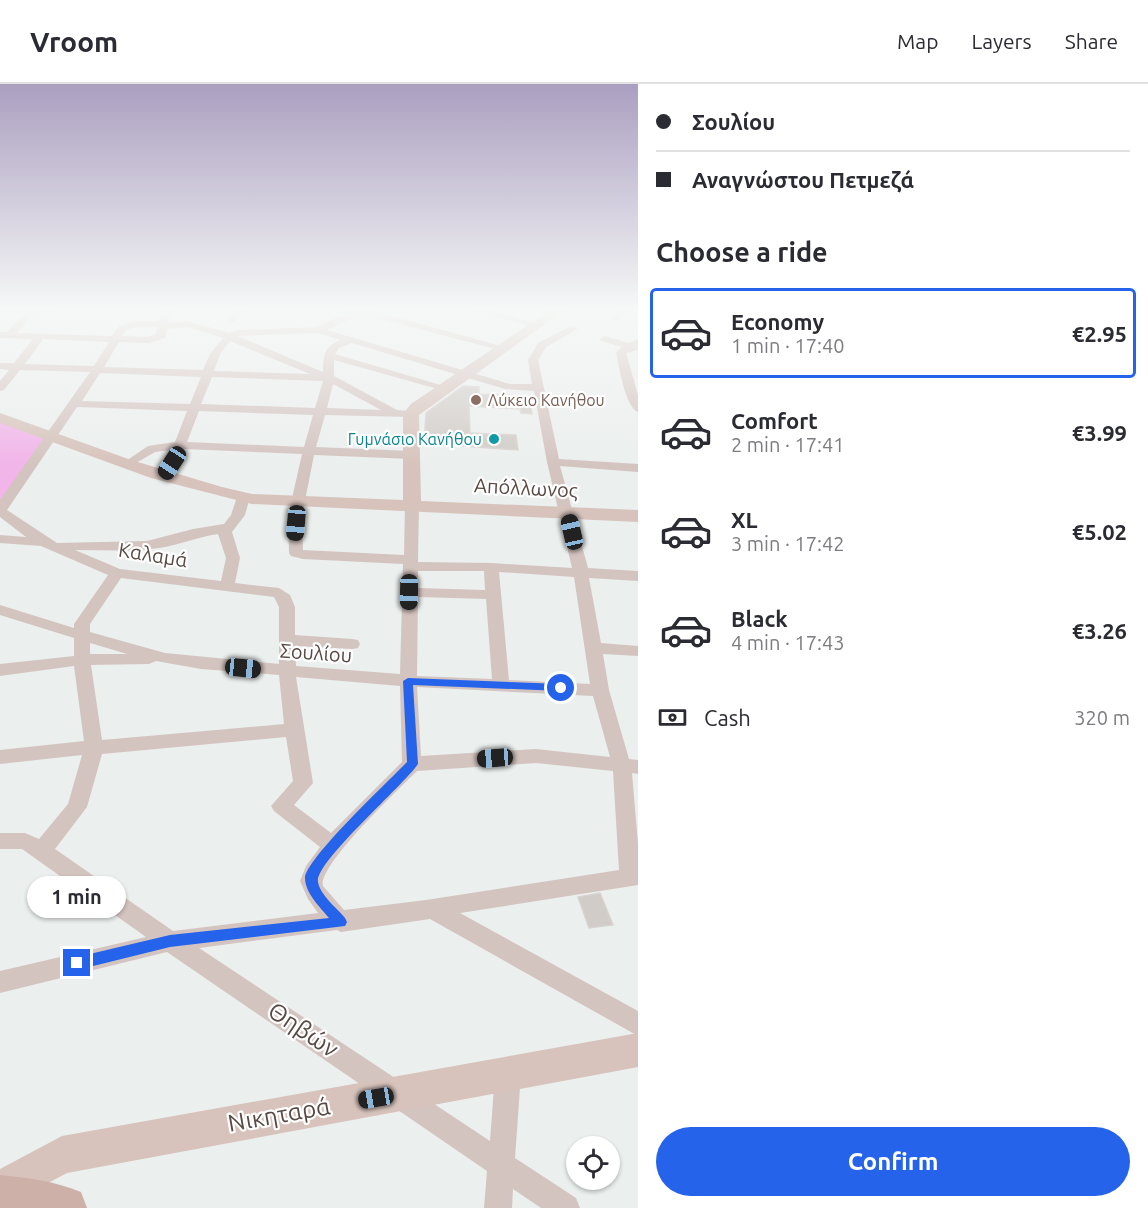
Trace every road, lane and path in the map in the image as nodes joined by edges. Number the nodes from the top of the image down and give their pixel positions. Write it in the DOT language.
graph roads {
  1 [pos="22,360"];
  2 [pos="102,360"];
  3 [pos="212,360"];
  4 [pos="287,360"];
  5 [pos="330,360"];
  6 [pos="346,360"];
  7 [pos="420,360"];
  8 [pos="485,360"];
  9 [pos="533,360"];
  10 [pos="623,360"];
  11 [pos="0,366"];
  12 [pos="17,367"];
  13 [pos="97,369"];
  14 [pos="207,374"];
  15 [pos="465,374"];
  16 [pos="329,378"];
  17 [pos="0,388"];
  18 [pos="445,388"];
  19 [pos="540,388"];
  20 [pos="75,404"];
  21 [pos="194,408"];
  22 [pos="638,409"];
  23 [pos="321,411"];
  24 [pos="404,414"];
  25 [pos="0,418"];
  26 [pos="50,436"];
  27 [pos="180,445"];
  28 [pos="310,452"];
  29 [pos="412,455"];
  30 [pos="553,462"];
  31 [pos="129,463"];
  32 [pos="638,468"];
  33 [pos="165,475"];
  34 [pos="243,497"];
  35 [pos="298,501"];
  36 [pos="412,504"];
  37 [pos="0,510"];
  38 [pos="567,513"];
  39 [pos="638,516"];
  40 [pos="224,529"];
  41 [pos="0,539"];
  42 [pos="48,544"];
  43 [pos="411,563"];
  44 [pos="491,567"];
  45 [pos="581,572"];
  46 [pos="117,573"];
  47 [pos="638,576"];
  48 [pos="226,587"];
  49 [pos="409,592"];
  50 [pos="492,595"];
  51 [pos="0,610"];
  52 [pos="82,635"];
  53 [pos="285,640"];
  54 [pos="352,644"];
  55 [pos="593,648"];
  56 [pos="638,651"];
  57 [pos="165,658"];
  58 [pos="82,660"];
  59 [pos="0,670"];
  60 [pos="286,672"];
  61 [pos="408,681"];
  62 [pos="501,684"];
  63 [pos="600,690"];
  64 [pos="292,730"];
  65 [pos="94,747"];
  66 [pos="0,757"];
  67 [pos="412,764"];
  68 [pos="630,766"];
  69 [pos="0,841"];
  70 [pos="333,846"];
  71 [pos="41,851"];
  72 [pos="634,876"];
  73 [pos="430,909"];
  74 [pos="341,922"];
  75 [pos="170,941"];
  76 [pos="0,982"];
  77 [pos="638,1024"];
  78 [pos="638,1050"];
  79 [pos="508,1074"];
  80 [pos="398,1094"];
  81 [pos="500,1163"];
  82 [pos="0,1193"];
  83 [pos="0,1197"];
  84 [pos="65,1208"];
  85 [pos="498,1208"];
  86 [pos="566,1208"];
  1 -- 12 [label="street"];
  2 -- 13 [label="street"];
  3 -- 14 [label="street"];
  4 -- 16 [label="street"];
  5 -- 16 [label="street"];
  6 -- 18 [label="street"];
  7 -- 15 [label="street"];
  8 -- 15 [label="street"];
  9 -- 19 [label="street"];
  10 -- 22 [label="street"];
  11 -- 12 [label="street"];
  12 -- 13 [label="street"];
  12 -- 17 [label="street"];
  13 -- 14 [label="street"];
  13 -- 20 [label="street"];
  14 -- 16 [label="street"];
  14 -- 21 [label="street"];
  15 -- 18 [label="street"];
  15 -- 19 [label="street"];
  16 -- 23 [label="street"];
  16 -- 24 [label="street"];
  18 -- 24 [label="street"];
  19 -- 30 [label="street"];
  20 -- 21 [label="street"];
  20 -- 26 [label="street"];
  21 -- 23 [label="street"];
  21 -- 27 [label="street"];
  23 -- 24 [label="street"];
  23 -- 28 [label="street"];
  24 -- 29 [label="street"];
  25 -- 26 [label="street, Απόλλωνος"];
  26 -- 31 [label="street, Απόλλωνος"];
  26 -- 37 [label="street"];
  27 -- 28 [label="street"];
  27 -- 31 [label="street"];
  27 -- 33 [label="street"];
  28 -- 29 [label="street"];
  28 -- 35 [label="street"];
  29 -- 36 [label="street"];
  30 -- 32 [label="street"];
  30 -- 38 [label="street"];
  31 -- 33 [label="street, Απόλλωνος"];
  33 -- 34 [label="street, Απόλλωνος"];
  34 -- 35 [label="street, Απόλλωνος"];
  34 -- 40 [label="street"];
  35 -- 36 [label="street, Απόλλωνος"];
  35 -- 43 [label="street"];
  36 -- 38 [label="street, Απόλλωνος"];
  36 -- 43 [label="street"];
  37 -- 42 [label="street, Καλαμά"];
  38 -- 39 [label="street, Απόλλωνος"];
  38 -- 45 [label="street"];
  40 -- 42 [label="street"];
  40 -- 48 [label="street"];
  41 -- 42 [label="street"];
  42 -- 46 [label="street, Καλαμά"];
  43 -- 44 [label="street"];
  43 -- 49 [label="street"];
  44 -- 45 [label="street"];
  44 -- 50 [label="street"];
  45 -- 47 [label="street"];
  45 -- 55 [label="street"];
  46 -- 48 [label="street, Καλαμά"];
  46 -- 52 [label="street"];
  48 -- 53 [label="street, Καλαμά"];
  49 -- 50 [label="street"];
  49 -- 61 [label="street"];
  50 -- 62 [label="street"];
  51 -- 52 [label="street, Σουλίου"];
  52 -- 57 [label="street, Σουλίου"];
  52 -- 58 [label="street"];
  53 -- 54 [label="street"];
  53 -- 60 [label="street"];
  55 -- 56 [label="street"];
  55 -- 63 [label="street"];
  57 -- 58 [label="street"];
  57 -- 60 [label="street, Σουλίου"];
  58 -- 59 [label="street"];
  58 -- 65 [label="street"];
  60 -- 61 [label="street, Σουλίου"];
  60 -- 64 [label="street"];
  61 -- 62 [label="street, Σουλίου"];
  61 -- 67 [label="street"];
  62 -- 63 [label="street, Σουλίου"];
  63 -- 68 [label="street"];
  64 -- 65 [label="street"];
  64 -- 70 [label="street"];
  65 -- 66 [label="street"];
  65 -- 71 [label="street"];
  67 -- 68 [label="street"];
  67 -- 70 [label="street"];
  68 -- 72 [label="street"];
  69 -- 71 [label="street, Θηβών"];
  70 -- 74 [label="street"];
  71 -- 75 [label="street, Θηβών"];
  72 -- 73 [label="street"];
  73 -- 74 [label="street"];
  73 -- 77 [label="street"];
  74 -- 75 [label="street"];
  75 -- 76 [label="street"];
  75 -- 80 [label="street, Θηβών"];
  78 -- 79 [label="street, Νικηταρά"];
  79 -- 80 [label="street, Νικηταρά"];
  79 -- 81 [label="street"];
  80 -- 81 [label="street, Θηβών"];
  80 -- 82 [label="street, Νικηταρά"];
  81 -- 85 [label="street"];
  81 -- 86 [label="street, Θηβών"];
  83 -- 84 [label="main road"];
}
